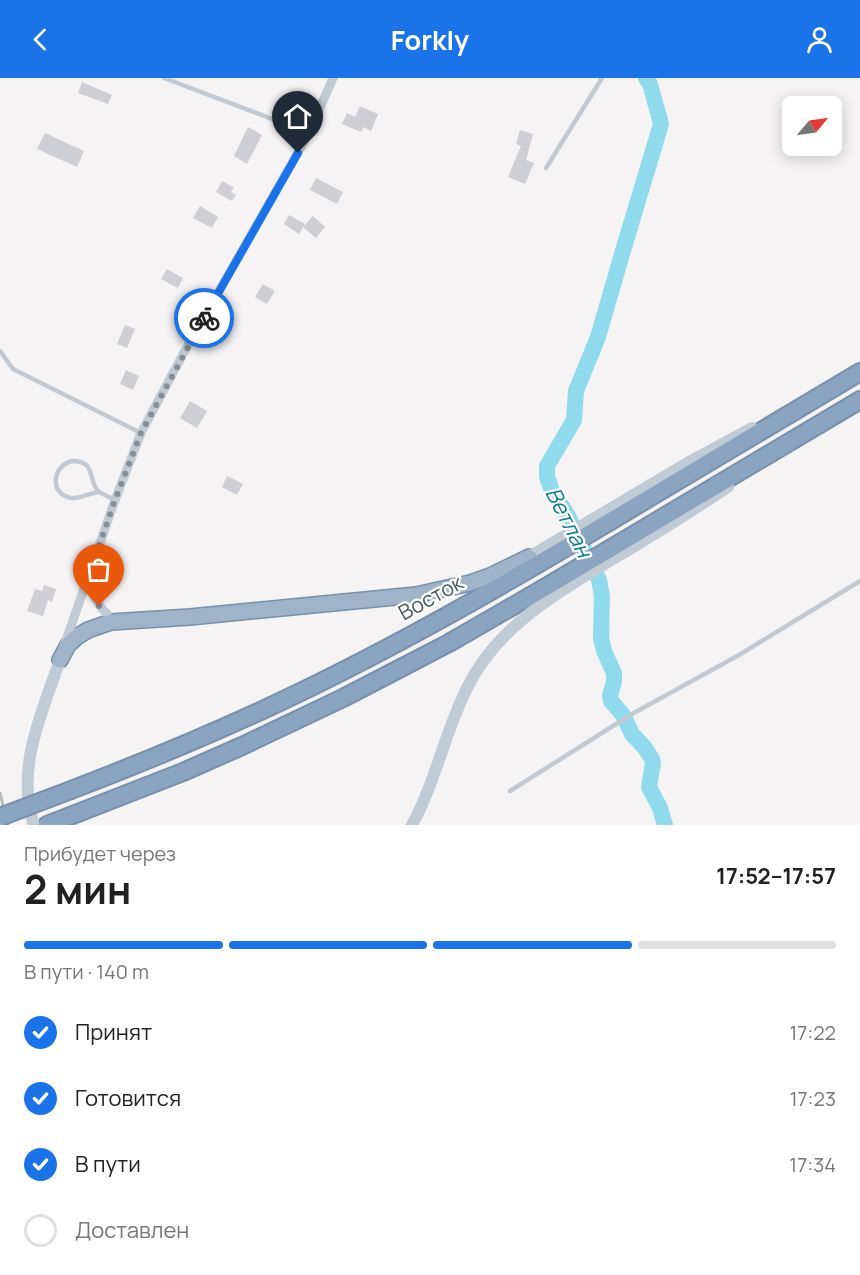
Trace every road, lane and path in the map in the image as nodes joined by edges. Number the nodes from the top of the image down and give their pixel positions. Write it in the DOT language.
graph roads {
  1 [pos="164,78"];
  2 [pos="333,78"];
  3 [pos="602,78"];
  4 [pos="309,133"];
  5 [pos="546,168"];
  6 [pos="0,351"];
  7 [pos="860,372"];
  8 [pos="856,402"];
  9 [pos="141,433"];
  10 [pos="99,492"];
  11 [pos="115,500"];
  12 [pos="531,562"];
  13 [pos="89,575"];
  14 [pos="860,581"];
  15 [pos="549,592"];
  16 [pos="107,614"];
  17 [pos="60,660"];
  18 [pos="510,791"];
  19 [pos="0,817"];
  20 [pos="34,825"];
  21 [pos="47,825"];
  22 [pos="412,825"];
  1 -- 4 [label="lane"];
  2 -- 4 [label="street"];
  3 -- 5 [label="lane"];
  4 -- 9 [label="street"];
  6 -- 9 [label="lane"];
  7 -- 12 [label="highway, Восток"];
  8 -- 15 [label="highway"];
  9 -- 11 [label="street"];
  10 -- 10 [label="lane"];
  10 -- 11 [label="lane"];
  11 -- 13 [label="street"];
  12 -- 17 [label="highway"];
  12 -- 19 [label="highway, Восток, bridge"];
  13 -- 16 [label="street"];
  13 -- 17 [label="street"];
  14 -- 18 [label="lane"];
  15 -- 21 [label="highway"];
  15 -- 22 [label="main road"];
  17 -- 20 [label="main road"];
}
